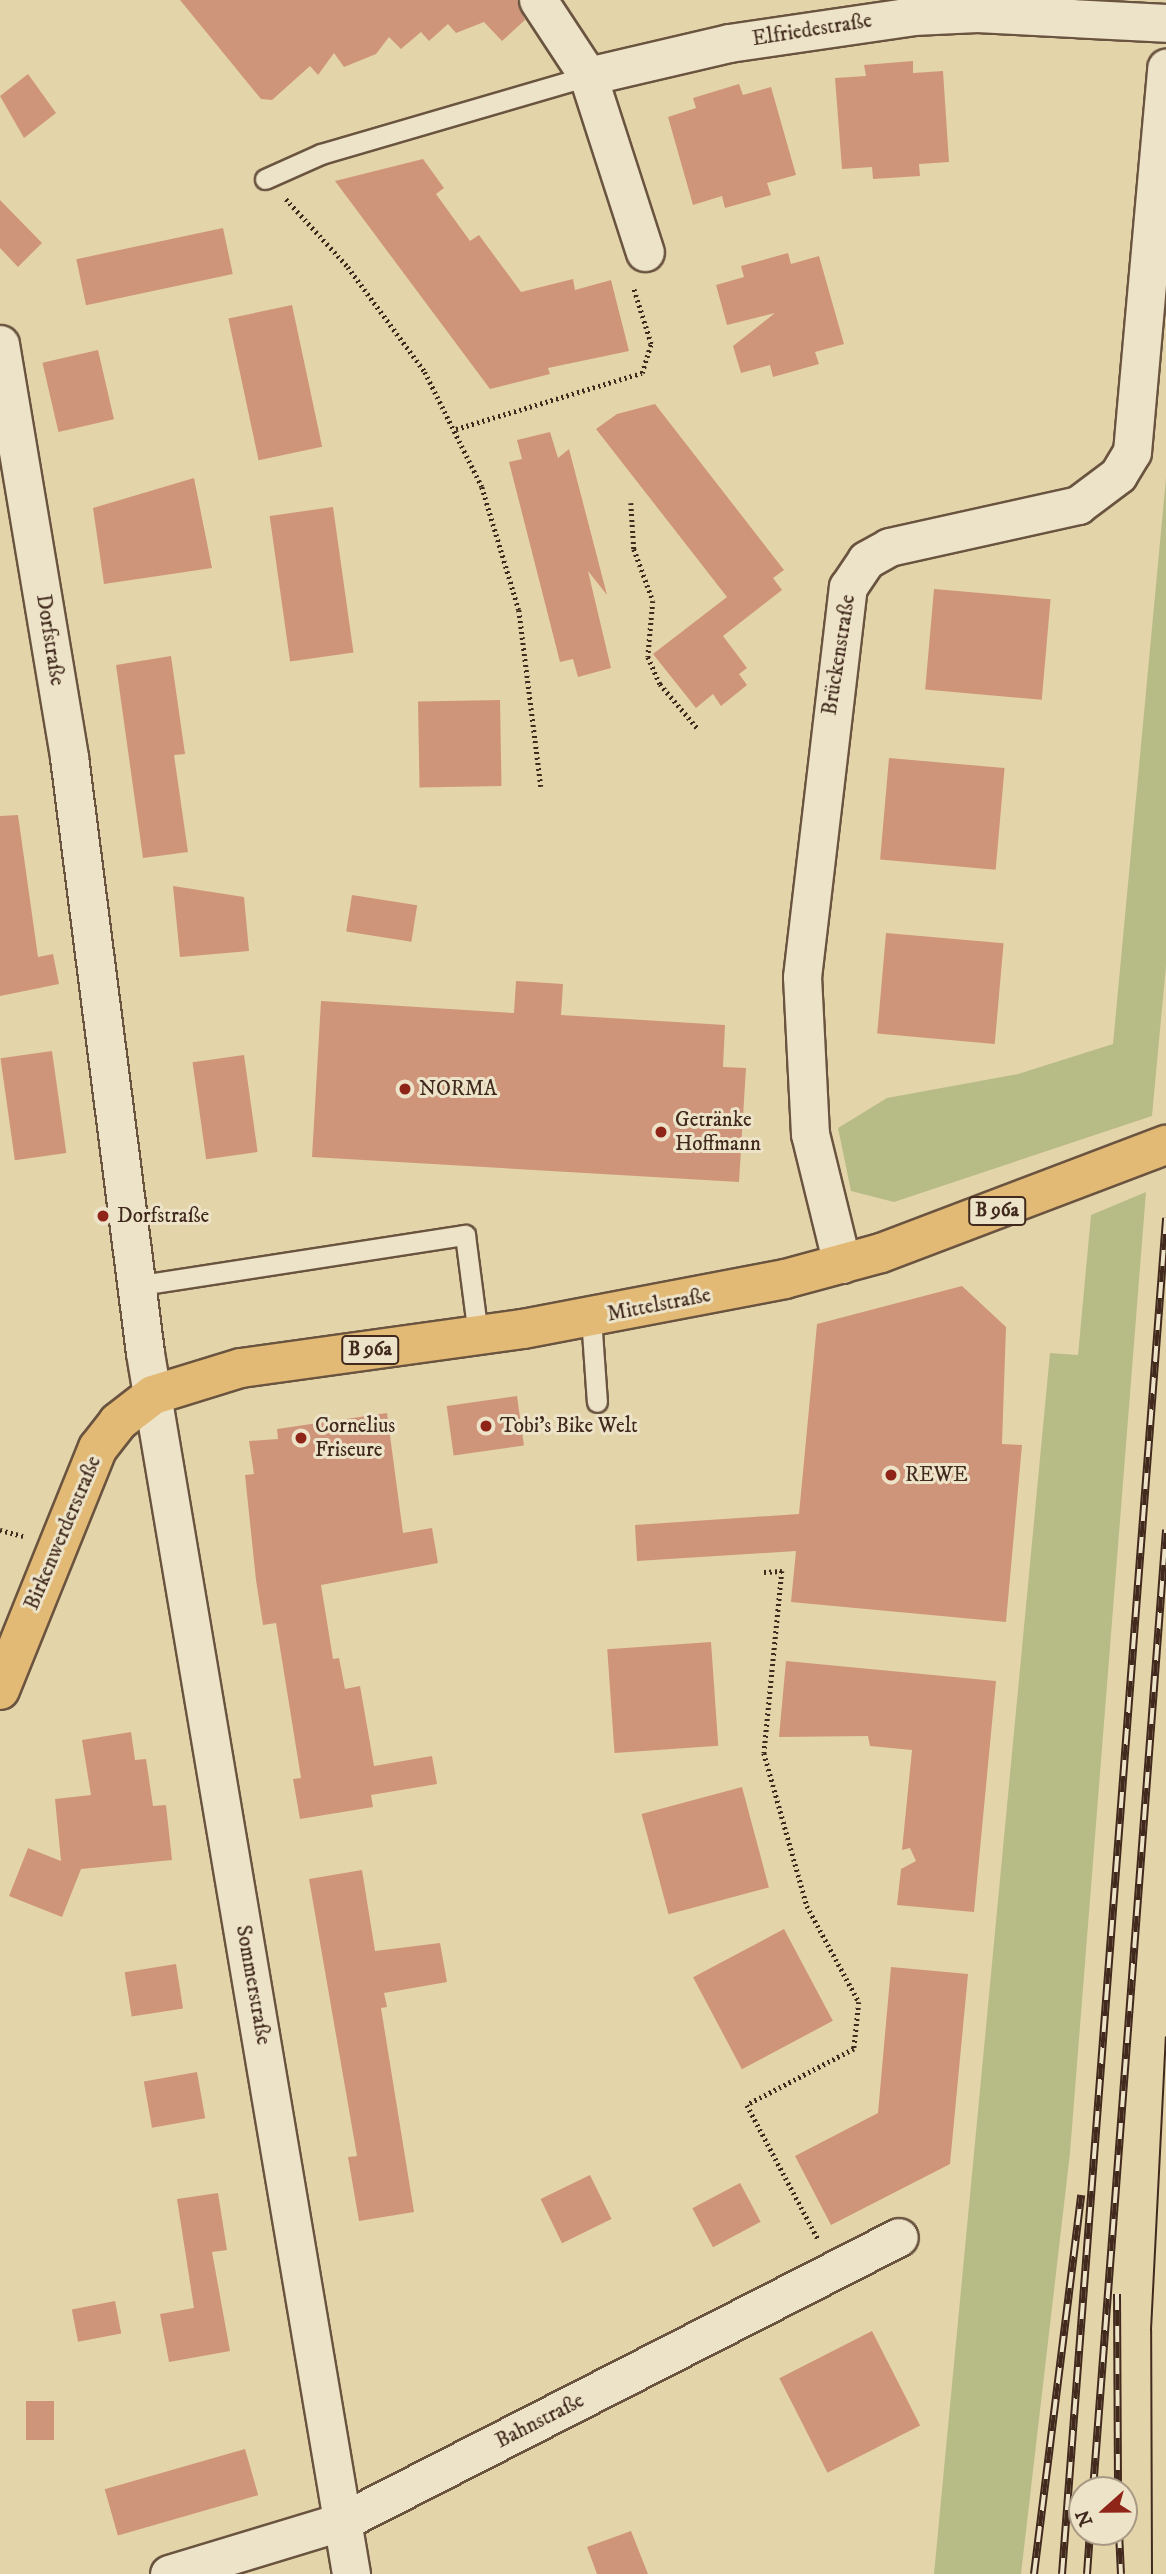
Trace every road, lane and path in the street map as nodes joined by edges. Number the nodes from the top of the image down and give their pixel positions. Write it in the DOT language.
graph roads {
  1 [pos="538,0"];
  2 [pos="1166,23"];
  3 [pos="1166,68"];
  4 [pos="589,76"];
  5 [pos="265,179"];
  6 [pos="645,253"];
  7 [pos="0,344"];
  8 [pos="456,429"];
  9 [pos="631,503"];
  10 [pos="698,729"];
  11 [pos="541,787"];
  12 [pos="1158,1149"];
  13 [pos="842,1264"];
  14 [pos="135,1286"];
  15 [pos="591,1317"];
  16 [pos="478,1335"];
  17 [pos="153,1395"];
  18 [pos="597,1402"];
  19 [pos="764,1572"];
  20 [pos="0,1690"];
  21 [pos="899,2237"];
  22 [pos="835,2270"];
  23 [pos="343,2521"];
  24 [pos="169,2574"];
  25 [pos="351,2574"];
  1 -- 4 [label="street"];
  2 -- 4 [label="street, Elfriedestraße"];
  3 -- 13 [label="street, Brückenstraße"];
  4 -- 5 [label="lane"];
  4 -- 6 [label="street"];
  5 -- 8 [label="path"];
  6 -- 8 [label="path"];
  7 -- 14 [label="street, Dorfstraße"];
  8 -- 11 [label="path"];
  9 -- 10 [label="path"];
  12 -- 13 [label="main road, Mittelstraße / B 96a"];
  13 -- 15 [label="main road, Mittelstraße / B 96a"];
  14 -- 16 [label="lane"];
  14 -- 17 [label="street, Dorfstraße"];
  15 -- 16 [label="main road, Mittelstraße / B 96a"];
  15 -- 18 [label="lane"];
  16 -- 17 [label="main road, Mittelstraße / B 96a"];
  17 -- 20 [label="main road, Birkenwerderstraße / B 96a"];
  17 -- 23 [label="street, Sommerstraße"];
  19 -- 22 [label="path"];
  21 -- 22 [label="street, Bahnstraße"];
  22 -- 23 [label="street, Bahnstraße"];
  23 -- 24 [label="street, Bahnstraße"];
  23 -- 25 [label="street, Sommerstraße"];
}
